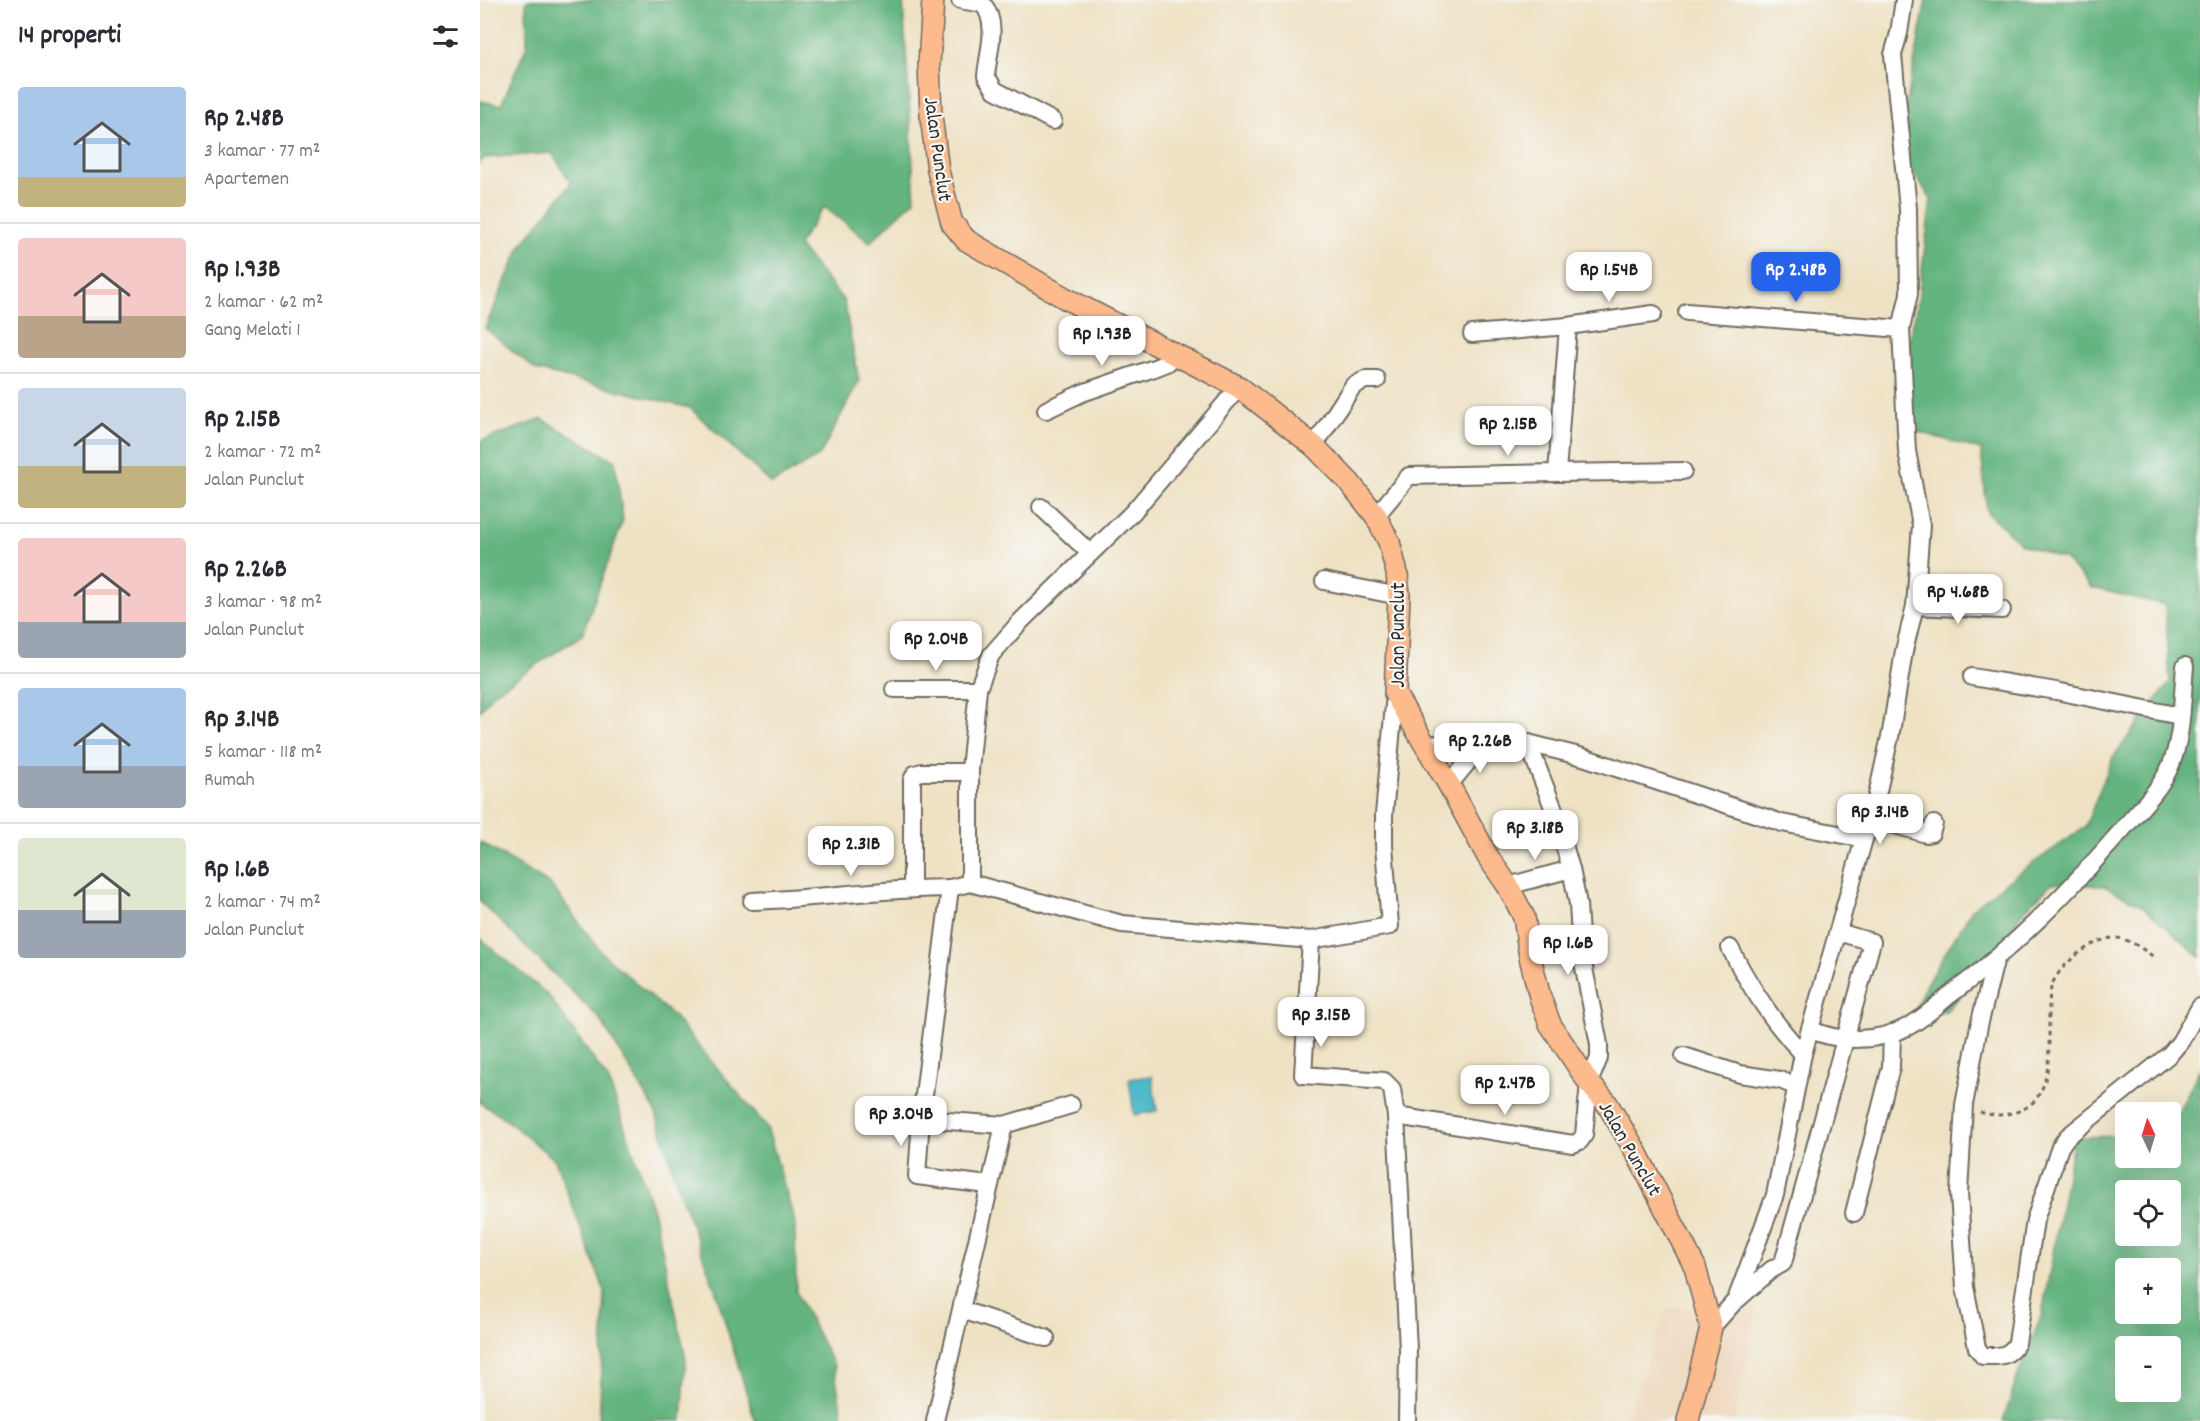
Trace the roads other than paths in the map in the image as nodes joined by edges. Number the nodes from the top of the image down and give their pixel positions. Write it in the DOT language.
graph roads {
  1 [pos="933,0"];
  2 [pos="960,0"];
  3 [pos="1904,0"];
  4 [pos="1053,121"];
  5 [pos="1687,312"];
  6 [pos="1653,314"];
  7 [pos="1568,326"];
  8 [pos="1901,329"];
  9 [pos="1472,334"];
  10 [pos="1178,354"];
  11 [pos="1377,380"];
  12 [pos="1239,387"];
  13 [pos="1046,410"];
  14 [pos="1314,446"];
  15 [pos="1683,471"];
  16 [pos="1557,473"];
  17 [pos="1041,507"];
  18 [pos="1376,516"];
  19 [pos="1090,553"];
  20 [pos="1324,580"];
  21 [pos="1399,596"];
  22 [pos="1915,606"];
  23 [pos="2002,610"];
  24 [pos="2185,666"];
  25 [pos="1972,677"];
  26 [pos="894,689"];
  27 [pos="978,690"];
  28 [pos="1395,694"];
  29 [pos="2180,716"];
  30 [pos="1485,741"];
  31 [pos="1528,743"];
  32 [pos="1425,745"];
  33 [pos="970,770"];
  34 [pos="1449,785"];
  35 [pos="1872,818"];
  36 [pos="1934,824"];
  37 [pos="1863,839"];
  38 [pos="1571,869"];
  39 [pos="970,883"];
  40 [pos="1508,886"];
  41 [pos="950,888"];
  42 [pos="912,889"];
  43 [pos="752,901"];
  44 [pos="1838,932"];
  45 [pos="1311,940"];
  46 [pos="1730,948"];
  47 [pos="1995,961"];
  48 [pos="2200,1007"];
  49 [pos="1810,1029"];
  50 [pos="1892,1033"];
  51 [pos="1844,1039"];
  52 [pos="1803,1054"];
  53 [pos="1684,1056"];
  54 [pos="1589,1083"];
  55 [pos="1796,1086"];
  56 [pos="1071,1105"];
  57 [pos="1396,1116"];
  58 [pos="921,1119"];
  59 [pos="1004,1125"];
  60 [pos="988,1185"];
  61 [pos="1854,1213"];
  62 [pos="1736,1300"];
  63 [pos="962,1310"];
  64 [pos="1711,1328"];
  65 [pos="1046,1338"];
  66 [pos="934,1421"];
  67 [pos="1407,1421"];
  68 [pos="1688,1421"];
  1 -- 10 [label="main road, Jalan Punclut"];
  2 -- 4 [label="street"];
  3 -- 8 [label="street"];
  5 -- 8 [label="street"];
  6 -- 7 [label="street"];
  7 -- 9 [label="street"];
  7 -- 16 [label="street"];
  8 -- 22 [label="street"];
  10 -- 12 [label="main road, Jalan Punclut"];
  10 -- 13 [label="street"];
  11 -- 14 [label="street"];
  12 -- 14 [label="main road, Jalan Punclut"];
  12 -- 19 [label="street"];
  14 -- 18 [label="main road, Jalan Punclut"];
  15 -- 16 [label="street"];
  16 -- 18 [label="street"];
  17 -- 19 [label="street"];
  18 -- 21 [label="main road, Jalan Punclut"];
  19 -- 27 [label="street"];
  20 -- 21 [label="street"];
  21 -- 28 [label="main road, Jalan Punclut"];
  22 -- 23 [label="street"];
  22 -- 35 [label="street"];
  24 -- 29 [label="street"];
  25 -- 29 [label="street"];
  26 -- 27 [label="street"];
  27 -- 33 [label="street"];
  28 -- 32 [label="main road, Jalan Punclut"];
  28 -- 45 [label="street"];
  29 -- 47 [label="street"];
  30 -- 31 [label="street"];
  30 -- 32 [label="street"];
  30 -- 34 [label="street"];
  31 -- 37 [label="street"];
  31 -- 38 [label="street"];
  32 -- 34 [label="main road, Jalan Punclut"];
  33 -- 39 [label="street"];
  33 -- 42 [label="street"];
  34 -- 40 [label="main road, Jalan Punclut"];
  35 -- 36 [label="street"];
  35 -- 37 [label="street"];
  37 -- 44 [label="street"];
  38 -- 40 [label="street"];
  38 -- 54 [label="street"];
  39 -- 41 [label="street"];
  39 -- 45 [label="street"];
  40 -- 54 [label="main road, Jalan Punclut"];
  41 -- 42 [label="street"];
  41 -- 58 [label="street"];
  42 -- 43 [label="street"];
  44 -- 49 [label="street"];
  44 -- 51 [label="street"];
  45 -- 57 [label="street"];
  46 -- 52 [label="street"];
  47 -- 48 [label="street"];
  47 -- 50 [label="street"];
  49 -- 51 [label="street"];
  49 -- 52 [label="street"];
  50 -- 51 [label="street"];
  50 -- 61 [label="street"];
  51 -- 62 [label="street"];
  52 -- 55 [label="street"];
  53 -- 55 [label="street"];
  54 -- 57 [label="street"];
  54 -- 64 [label="main road, Jalan Punclut"];
  55 -- 62 [label="street"];
  56 -- 59 [label="street"];
  57 -- 67 [label="street"];
  58 -- 59 [label="street"];
  58 -- 60 [label="street"];
  59 -- 60 [label="street"];
  60 -- 63 [label="street"];
  62 -- 64 [label="street"];
  63 -- 65 [label="street"];
  63 -- 66 [label="street"];
  64 -- 68 [label="main road, Jalan Punclut"];
}
